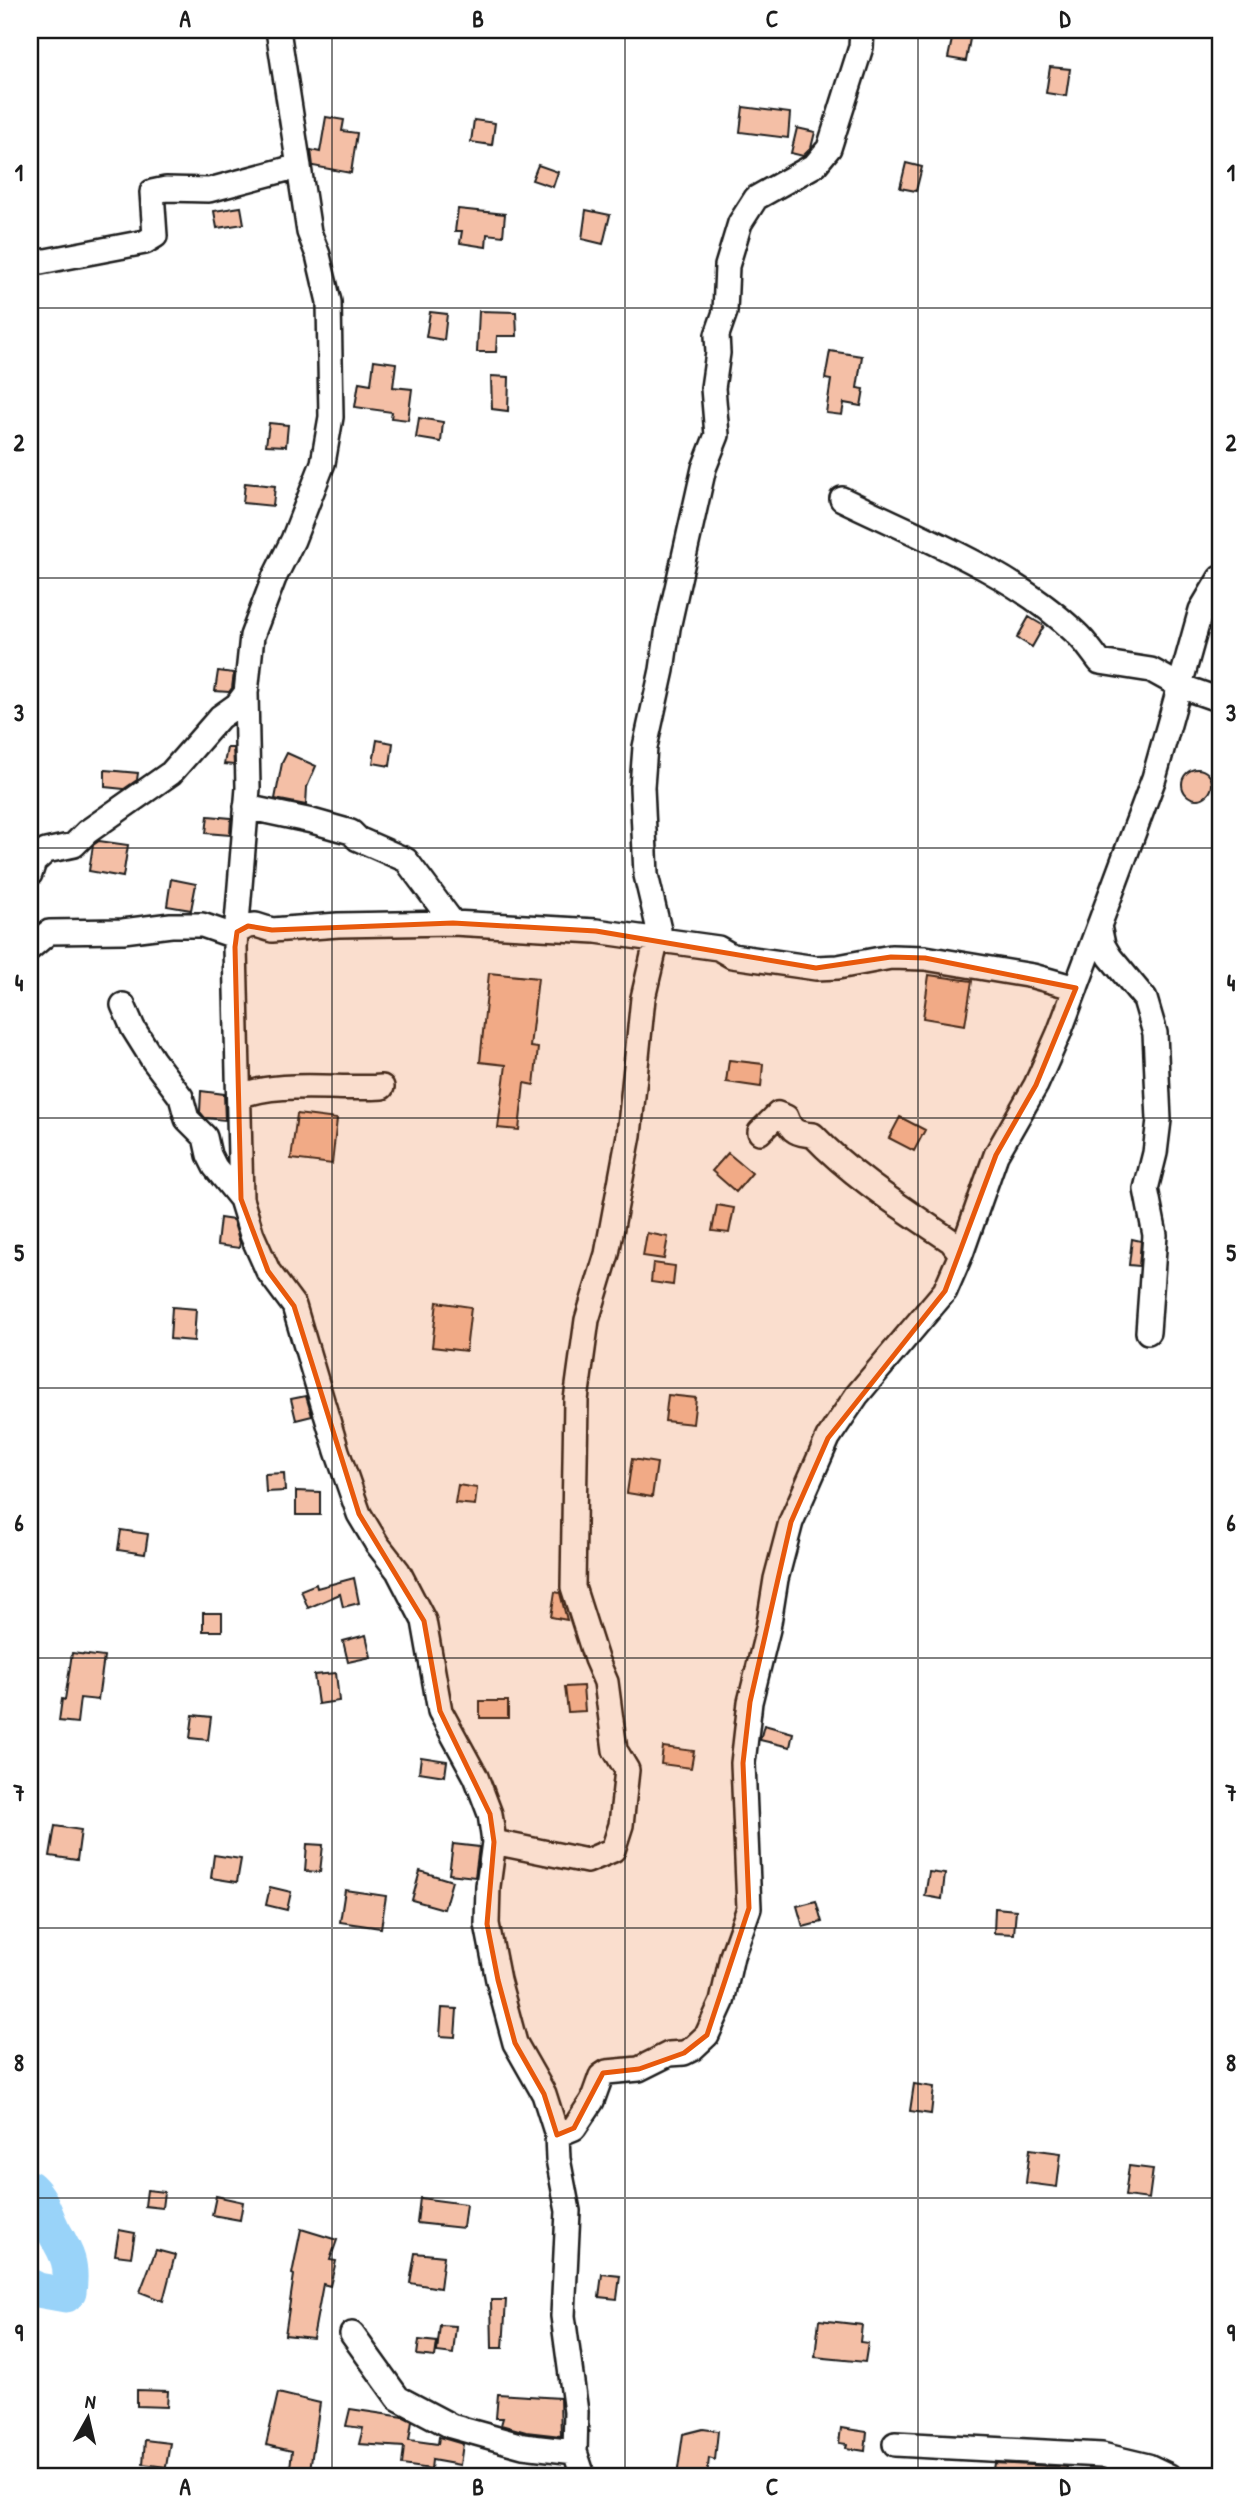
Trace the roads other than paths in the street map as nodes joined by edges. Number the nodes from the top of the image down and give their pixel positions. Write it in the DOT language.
graph roads {
  1 [pos="278,30"];
  2 [pos="862,30"];
  3 [pos="299,166"];
  4 [pos="30,264"];
  5 [pos="842,499"];
  6 [pos="1220,578"];
  7 [pos="1180,686"];
  8 [pos="246,693"];
  9 [pos="1220,700"];
  10 [pos="246,807"];
  11 [pos="30,874"];
  12 [pos="453,923"];
  13 [pos="1099,926"];
  14 [pos="237,932"];
  15 [pos="658,941"];
  16 [pos="30,948"];
  17 [pos="1076,988"];
  18 [pos="123,1005"];
  19 [pos="382,1087"];
  20 [pos="239,1097"];
  21 [pos="760,1132"];
  22 [pos="241,1199"];
  23 [pos="961,1254"];
  24 [pos="1148,1332"];
  25 [pos="494,1842"];
  26 [pos="557,2135"];
  27 [pos="352,2334"];
  28 [pos="895,2444"];
  29 [pos="575,2452"];
  30 [pos="583,2476"];
  31 [pos="1169,2476"];
  1 -- 3 [label="street"];
  2 -- 15 [label="street"];
  3 -- 4 [label="street"];
  3 -- 8 [label="street"];
  5 -- 7 [label="street"];
  6 -- 7 [label="street"];
  7 -- 9 [label="street"];
  7 -- 13 [label="street"];
  8 -- 10 [label="street"];
  8 -- 11 [label="street"];
  10 -- 12 [label="street"];
  10 -- 14 [label="street"];
  12 -- 14 [label="street"];
  12 -- 15 [label="street"];
  13 -- 17 [label="street"];
  13 -- 24 [label="street"];
  14 -- 16 [label="street"];
  14 -- 20 [label="street"];
  15 -- 17 [label="street"];
  15 -- 25 [label="street"];
  17 -- 23 [label="street"];
  18 -- 22 [label="street"];
  19 -- 20 [label="street"];
  20 -- 22 [label="street"];
  21 -- 23 [label="street"];
  22 -- 25 [label="street"];
  23 -- 26 [label="street"];
  25 -- 26 [label="street"];
  26 -- 29 [label="street"];
  27 -- 29 [label="street"];
  28 -- 31 [label="street"];
  29 -- 30 [label="street"];
}
